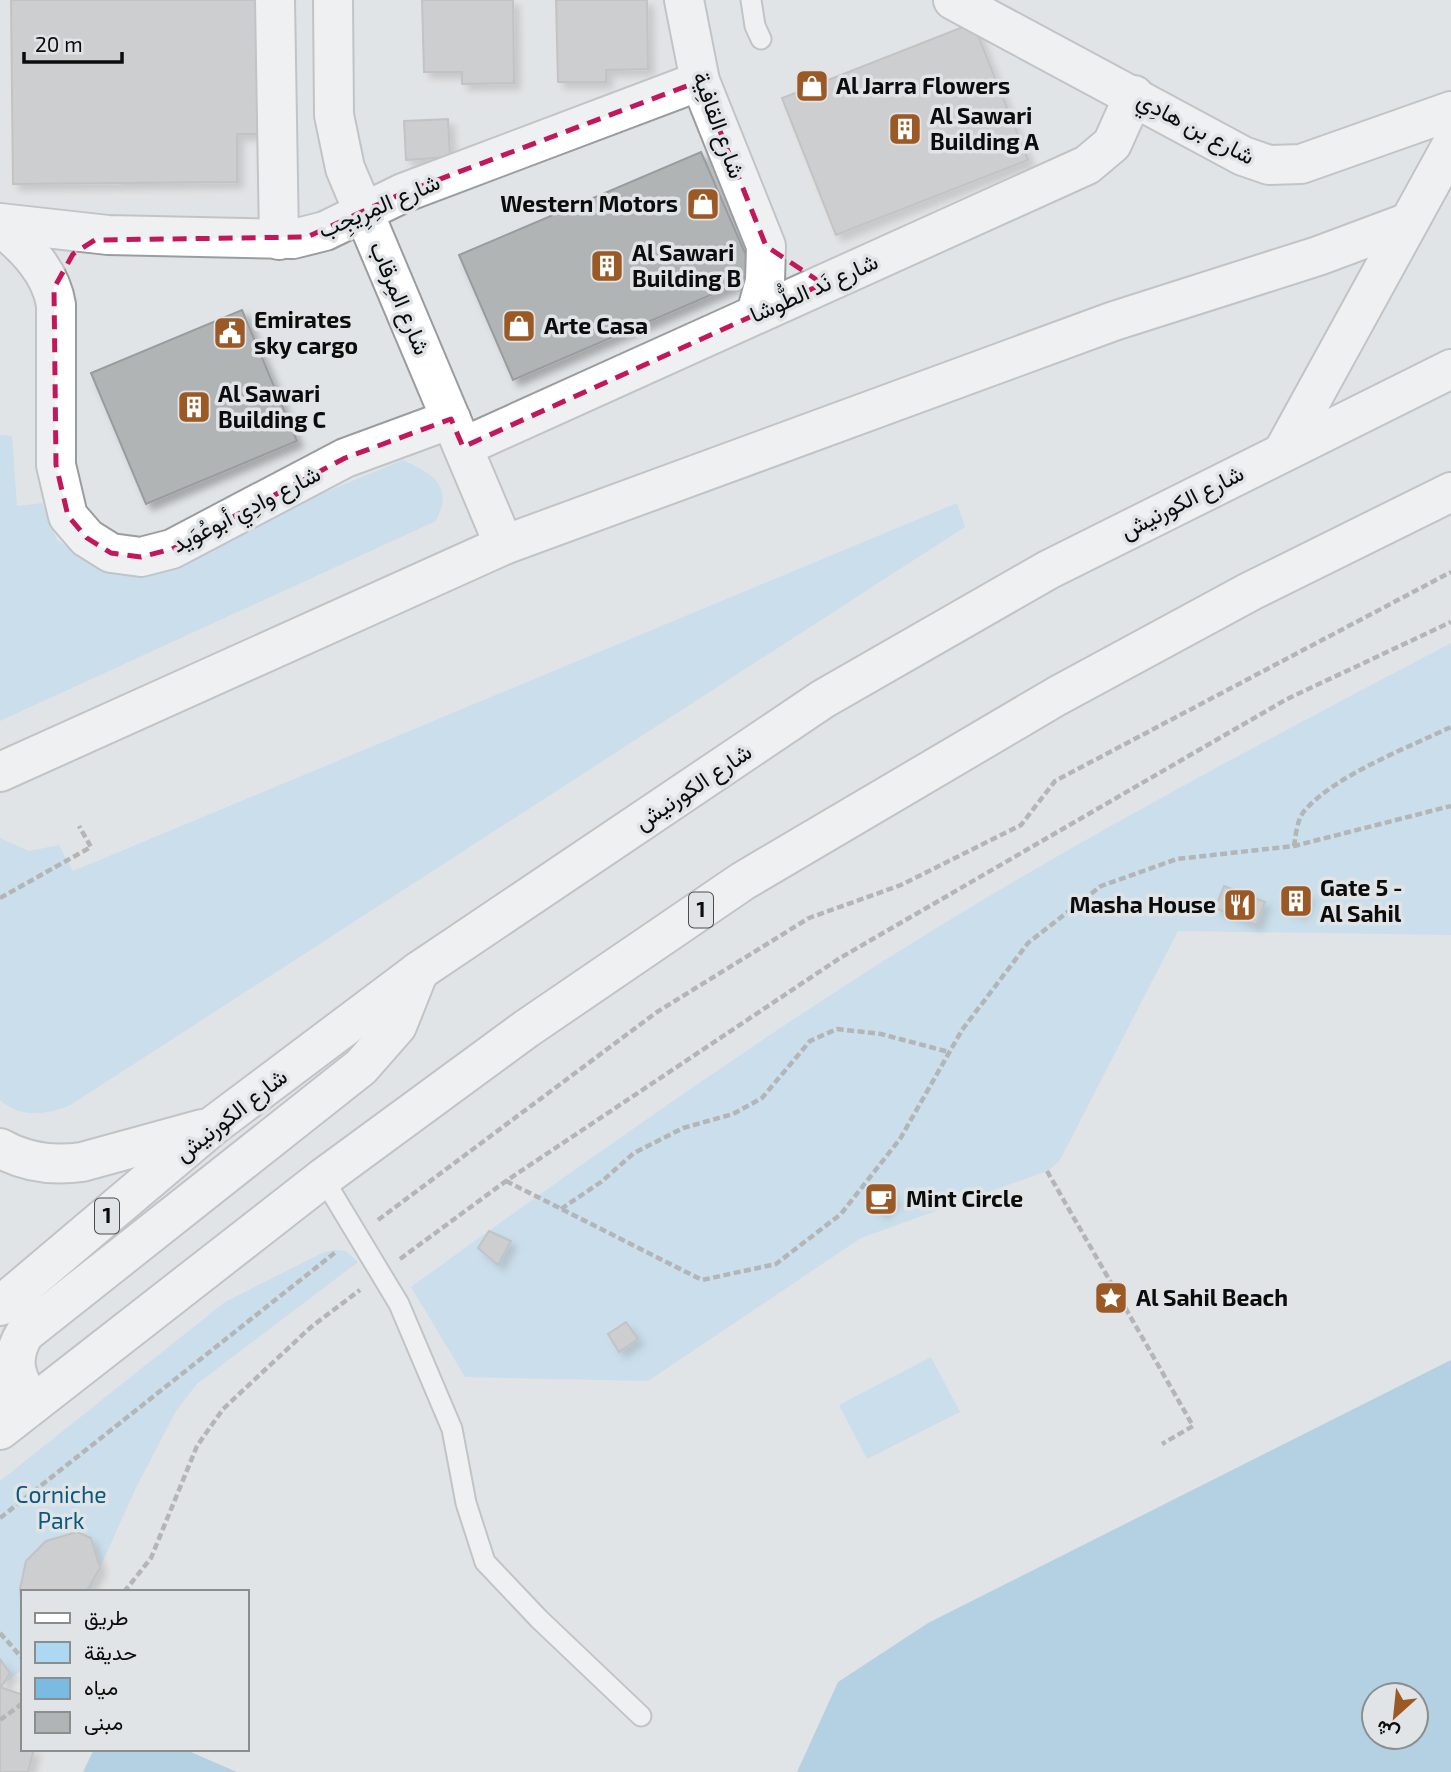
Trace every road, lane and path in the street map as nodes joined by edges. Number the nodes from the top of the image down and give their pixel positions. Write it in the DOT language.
graph roads {
  1 [pos="275,0"];
  2 [pos="333,0"];
  3 [pos="684,0"];
  4 [pos="751,0"];
  5 [pos="953,0"];
  6 [pos="761,39"];
  7 [pos="700,81"];
  8 [pos="1134,95"];
  9 [pos="1451,111"];
  10 [pos="1451,146"];
  11 [pos="364,212"];
  12 [pos="1409,222"];
  13 [pos="0,224"];
  14 [pos="108,235"];
  15 [pos="279,240"];
  16 [pos="766,246"];
  17 [pos="1318,256"];
  18 [pos="823,284"];
  19 [pos="54,288"];
  20 [pos="1371,292"];
  21 [pos="756,314"];
  22 [pos="1451,369"];
  23 [pos="457,433"];
  24 [pos="1284,450"];
  25 [pos="1451,492"];
  26 [pos="504,545"];
  27 [pos="1451,572"];
  28 [pos="1451,622"];
  29 [pos="1451,727"];
  30 [pos="0,772"];
  31 [pos="1451,807"];
  32 [pos="79,827"];
  33 [pos="1294,846"];
  34 [pos="0,898"];
  35 [pos="419,971"];
  36 [pos="949,1052"];
  37 [pos="214,1125"];
  38 [pos="0,1148"];
  39 [pos="1046,1171"];
  40 [pos="323,1178"];
  41 [pos="506,1181"];
  42 [pos="561,1209"];
  43 [pos="357,1236"];
  44 [pos="380,1274"];
  45 [pos="0,1306"];
  46 [pos="11,1412"];
  47 [pos="1162,1444"];
  48 [pos="0,1518"];
  49 [pos="126,1590"];
  50 [pos="0,1633"];
  51 [pos="21,1656"];
  52 [pos="21,1704"];
  53 [pos="641,1716"];
  54 [pos="0,1720"];
  1 -- 15 [label="main road"];
  2 -- 11 [label="main road, شارع المِرقاب"];
  3 -- 7 [label="main road, شارع القافِية"];
  4 -- 6 [label="lane"];
  5 -- 8 [label="main road, شارع بن هادِي"];
  7 -- 11 [label="main road, شارع المِرِيجِب"];
  7 -- 16 [label="main road, شارع القافِية"];
  8 -- 9 [label="main road, شارع بن هادِي"];
  8 -- 18 [label="main road, شارع نَد الطُّوشا"];
  10 -- 12 [label="main road"];
  11 -- 15 [label="main road, شارع المِرِيجِب"];
  11 -- 23 [label="main road, شارع المِرقاب"];
  12 -- 17 [label="main road"];
  12 -- 20 [label="main road"];
  13 -- 14 [label="main road, شارع المِرِيجِب"];
  13 -- 19 [label="main road"];
  14 -- 15 [label="main road, شارع المِرِيجِب"];
  14 -- 19 [label="main road"];
  16 -- 18 [label="main road, شارع القافِية"];
  16 -- 21 [label="main road, شارع القافِية"];
  17 -- 20 [label="main road"];
  17 -- 26 [label="main road"];
  18 -- 21 [label="main road, شارع نَد الطُّوشا"];
  19 -- 23 [label="main road, شارع وادِي أبوعُوَيد"];
  20 -- 24 [label="main road"];
  21 -- 23 [label="main road, شارع نَد الطُّوشا"];
  22 -- 24 [label="main road, شارع الكورنيش / 1"];
  23 -- 26 [label="main road, شارع المِرقاب"];
  24 -- 35 [label="main road, شارع الكورنيش / 1"];
  25 -- 40 [label="main road, 1"];
  26 -- 30 [label="main road"];
  27 -- 43 [label="path"];
  28 -- 41 [label="path"];
  29 -- 33 [label="path"];
  31 -- 33 [label="path"];
  32 -- 34 [label="path"];
  33 -- 36 [label="path"];
  35 -- 37 [label="main road, شارع الكورنيش / 1"];
  35 -- 46 [label="main road"];
  36 -- 42 [label="path"];
  36 -- 42 [label="path"];
  37 -- 38 [label="main road"];
  37 -- 45 [label="main road, شارع الكورنيش / 1"];
  39 -- 47 [label="path"];
  40 -- 43 [label="lane"];
  40 -- 46 [label="main road, 1"];
  41 -- 42 [label="path"];
  41 -- 44 [label="path"];
  43 -- 44 [label="lane"];
  43 -- 48 [label="path"];
  44 -- 49 [label="path"];
  44 -- 53 [label="lane"];
  50 -- 51 [label="path"];
  52 -- 54 [label="path"];
}
